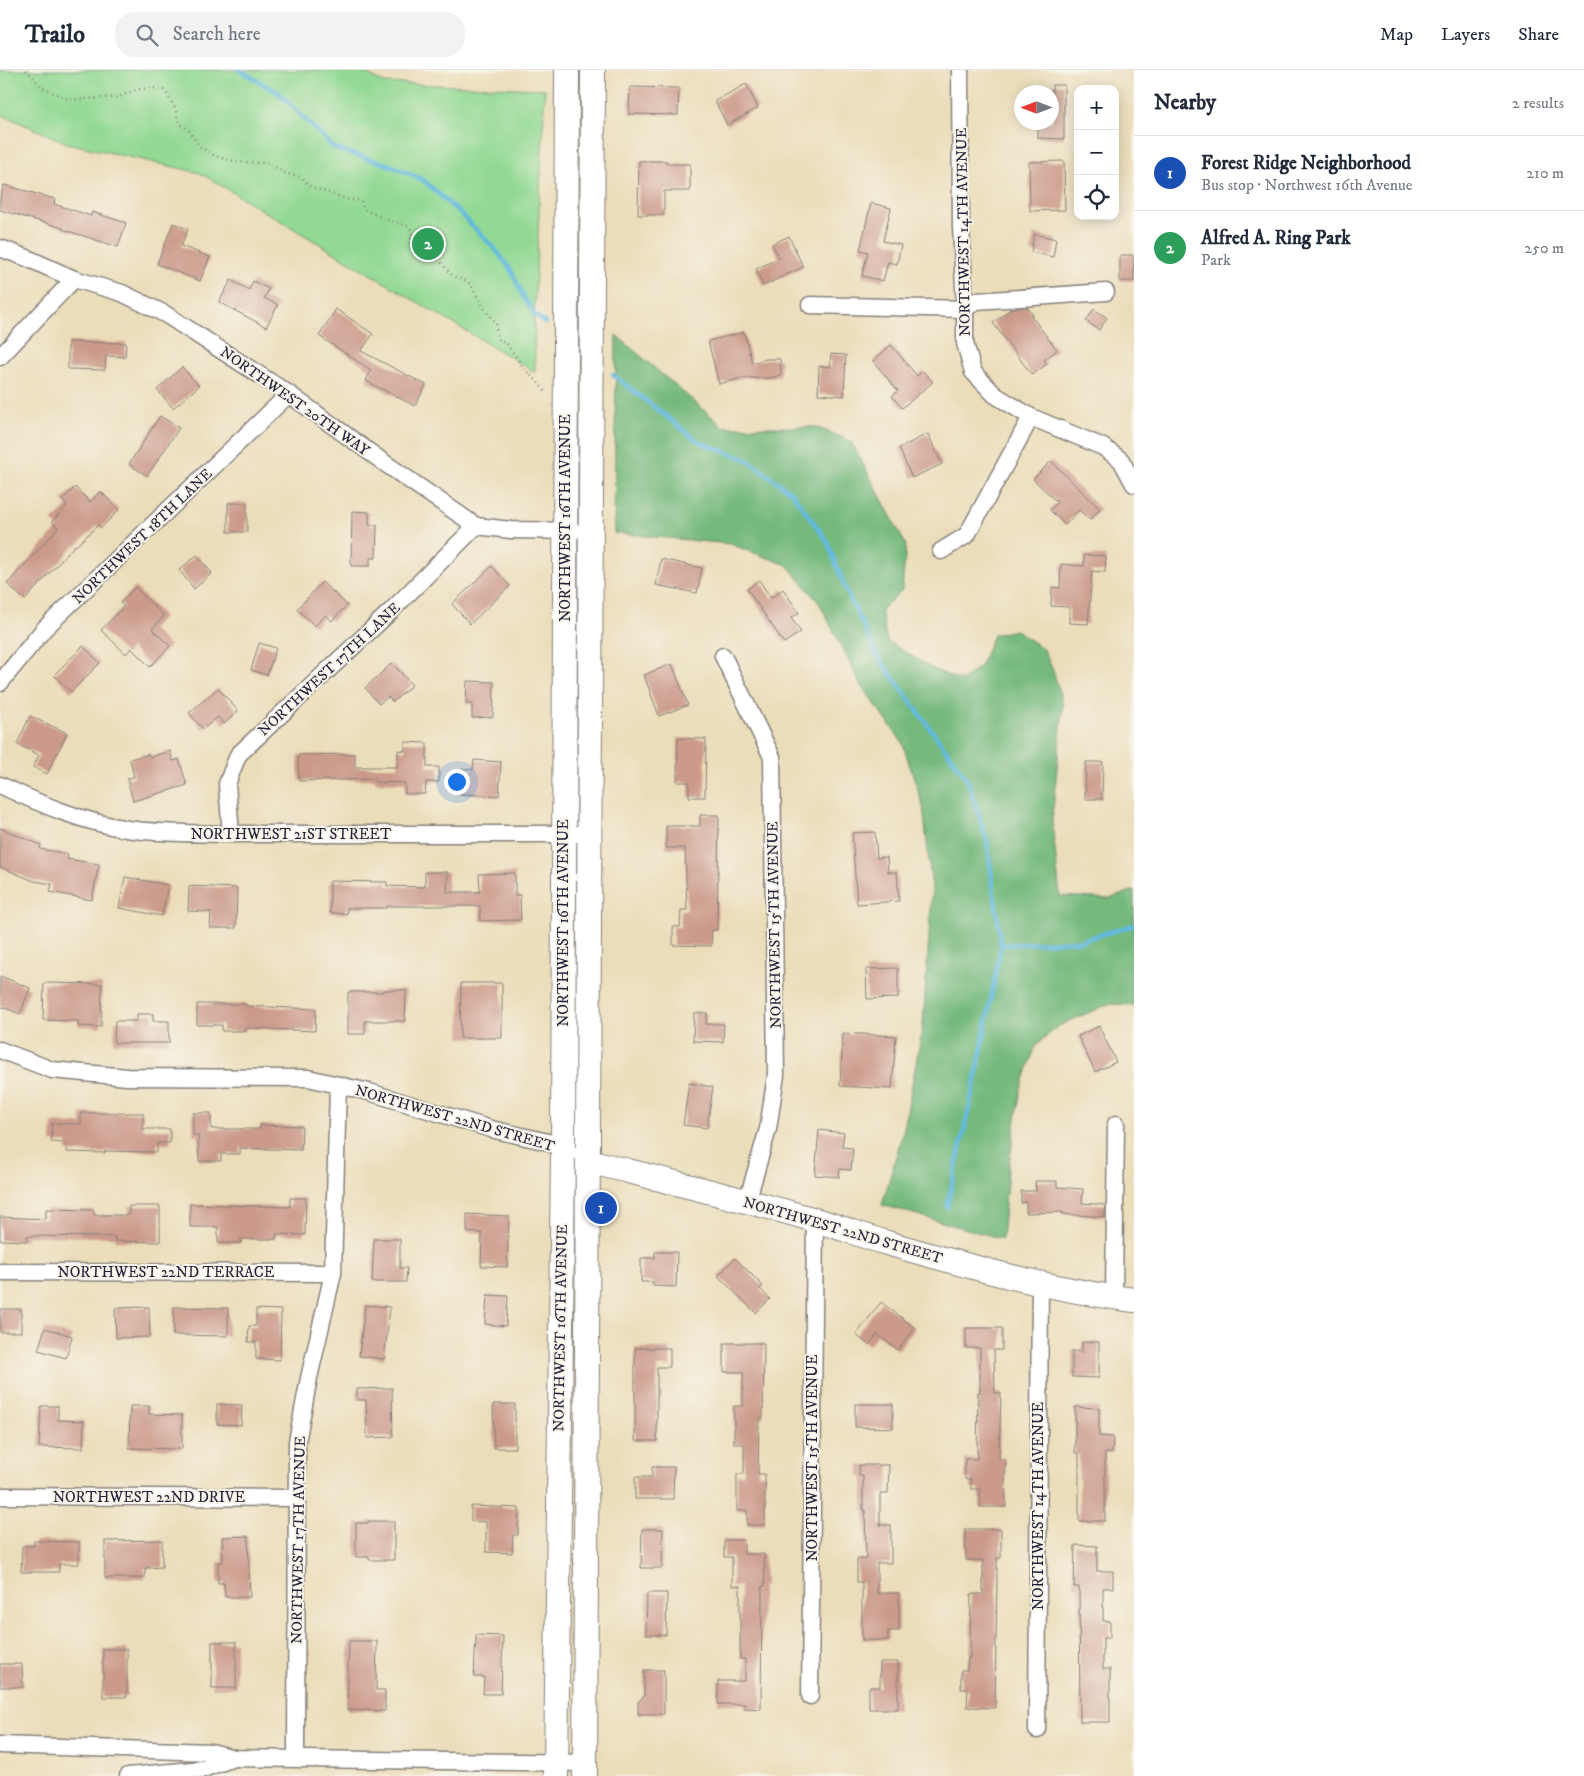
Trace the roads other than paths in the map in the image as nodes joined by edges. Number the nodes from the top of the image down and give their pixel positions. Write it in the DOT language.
graph roads {
  1 [pos="567,70"];
  2 [pos="593,70"];
  3 [pos="960,70"];
  4 [pos="0,248"];
  5 [pos="74,279"];
  6 [pos="565,292"];
  7 [pos="593,292"];
  8 [pos="1106,292"];
  9 [pos="810,305"];
  10 [pos="965,309"];
  11 [pos="0,357"];
  12 [pos="288,394"];
  13 [pos="1031,417"];
  14 [pos="1134,484"];
  15 [pos="476,526"];
  16 [pos="592,530"];
  17 [pos="565,531"];
  18 [pos="941,551"];
  19 [pos="723,656"];
  20 [pos="0,683"];
  21 [pos="0,785"];
  22 [pos="231,834"];
  23 [pos="590,834"];
  24 [pos="564,835"];
  25 [pos="0,1050"];
  26 [pos="338,1085"];
  27 [pos="1116,1124"];
  28 [pos="563,1149"];
  29 [pos="588,1161"];
  30 [pos="747,1202"];
  31 [pos="815,1220"];
  32 [pos="0,1272"];
  33 [pos="333,1273"];
  34 [pos="1040,1282"];
  35 [pos="1124,1299"];
  36 [pos="586,1456"];
  37 [pos="559,1457"];
  38 [pos="0,1496"];
  39 [pos="297,1498"];
  40 [pos="810,1696"];
  41 [pos="1037,1730"];
  42 [pos="0,1745"];
  43 [pos="234,1758"];
  44 [pos="296,1758"];
  45 [pos="556,1770"];
  46 [pos="584,1770"];
  47 [pos="128,1776"];
  1 -- 6 [label="main road, NORTHWEST 16TH AVENUE"];
  2 -- 7 [label="main road, NORTHWEST 16TH AVENUE"];
  3 -- 10 [label="street, NORTHWEST 14TH AVENUE"];
  4 -- 5 [label="street, NORTHWEST 20TH WAY"];
  5 -- 11 [label="street"];
  5 -- 12 [label="street, NORTHWEST 20TH WAY"];
  6 -- 7 [label="main road"];
  6 -- 17 [label="main road, NORTHWEST 16TH AVENUE"];
  7 -- 16 [label="main road, NORTHWEST 16TH AVENUE"];
  8 -- 10 [label="street"];
  9 -- 10 [label="street"];
  10 -- 13 [label="street, NORTHWEST 14TH AVENUE"];
  12 -- 15 [label="street, NORTHWEST 20TH WAY"];
  12 -- 20 [label="street, NORTHWEST 18TH LANE"];
  13 -- 14 [label="street, NORTHWEST 14TH AVENUE"];
  13 -- 18 [label="street"];
  15 -- 17 [label="street, NORTHWEST 20TH WAY"];
  15 -- 22 [label="street, NORTHWEST 17TH LANE"];
  16 -- 17 [label="street, NORTHWEST 20TH WAY"];
  16 -- 23 [label="main road, NORTHWEST 16TH AVENUE"];
  17 -- 24 [label="main road, NORTHWEST 16TH AVENUE"];
  19 -- 30 [label="street, NORTHWEST 15TH AVENUE"];
  21 -- 22 [label="street, NORTHWEST 21ST STREET"];
  22 -- 24 [label="street, NORTHWEST 21ST STREET"];
  23 -- 24 [label="street, NORTHWEST 21ST STREET"];
  23 -- 29 [label="main road, NORTHWEST 16TH AVENUE"];
  24 -- 28 [label="main road, NORTHWEST 16TH AVENUE"];
  25 -- 26 [label="street, NORTHWEST 22ND STREET"];
  26 -- 28 [label="street, NORTHWEST 22ND STREET"];
  26 -- 33 [label="street, NORTHWEST 17TH AVENUE"];
  27 -- 35 [label="street"];
  28 -- 29 [label="street, NORTHWEST 22ND STREET"];
  28 -- 37 [label="main road, NORTHWEST 16TH AVENUE"];
  29 -- 30 [label="main road, NORTHWEST 22ND STREET"];
  29 -- 36 [label="main road, NORTHWEST 16TH AVENUE"];
  30 -- 31 [label="main road, NORTHWEST 22ND STREET"];
  31 -- 34 [label="main road, NORTHWEST 22ND STREET"];
  31 -- 40 [label="street, NORTHWEST 15TH AVENUE"];
  32 -- 33 [label="street, NORTHWEST 22ND TERRACE"];
  33 -- 39 [label="street, NORTHWEST 17TH AVENUE"];
  34 -- 35 [label="main road, NORTHWEST 22ND STREET"];
  34 -- 41 [label="street, NORTHWEST 14TH AVENUE"];
  36 -- 37 [label="main road"];
  36 -- 46 [label="main road, NORTHWEST 16TH AVENUE"];
  37 -- 45 [label="main road, NORTHWEST 16TH AVENUE"];
  38 -- 39 [label="street, NORTHWEST 22ND DRIVE"];
  39 -- 44 [label="street, NORTHWEST 17TH AVENUE"];
  42 -- 43 [label="street"];
  43 -- 44 [label="street"];
  43 -- 47 [label="street"];
  44 -- 45 [label="street"];
  45 -- 46 [label="street"];
}
